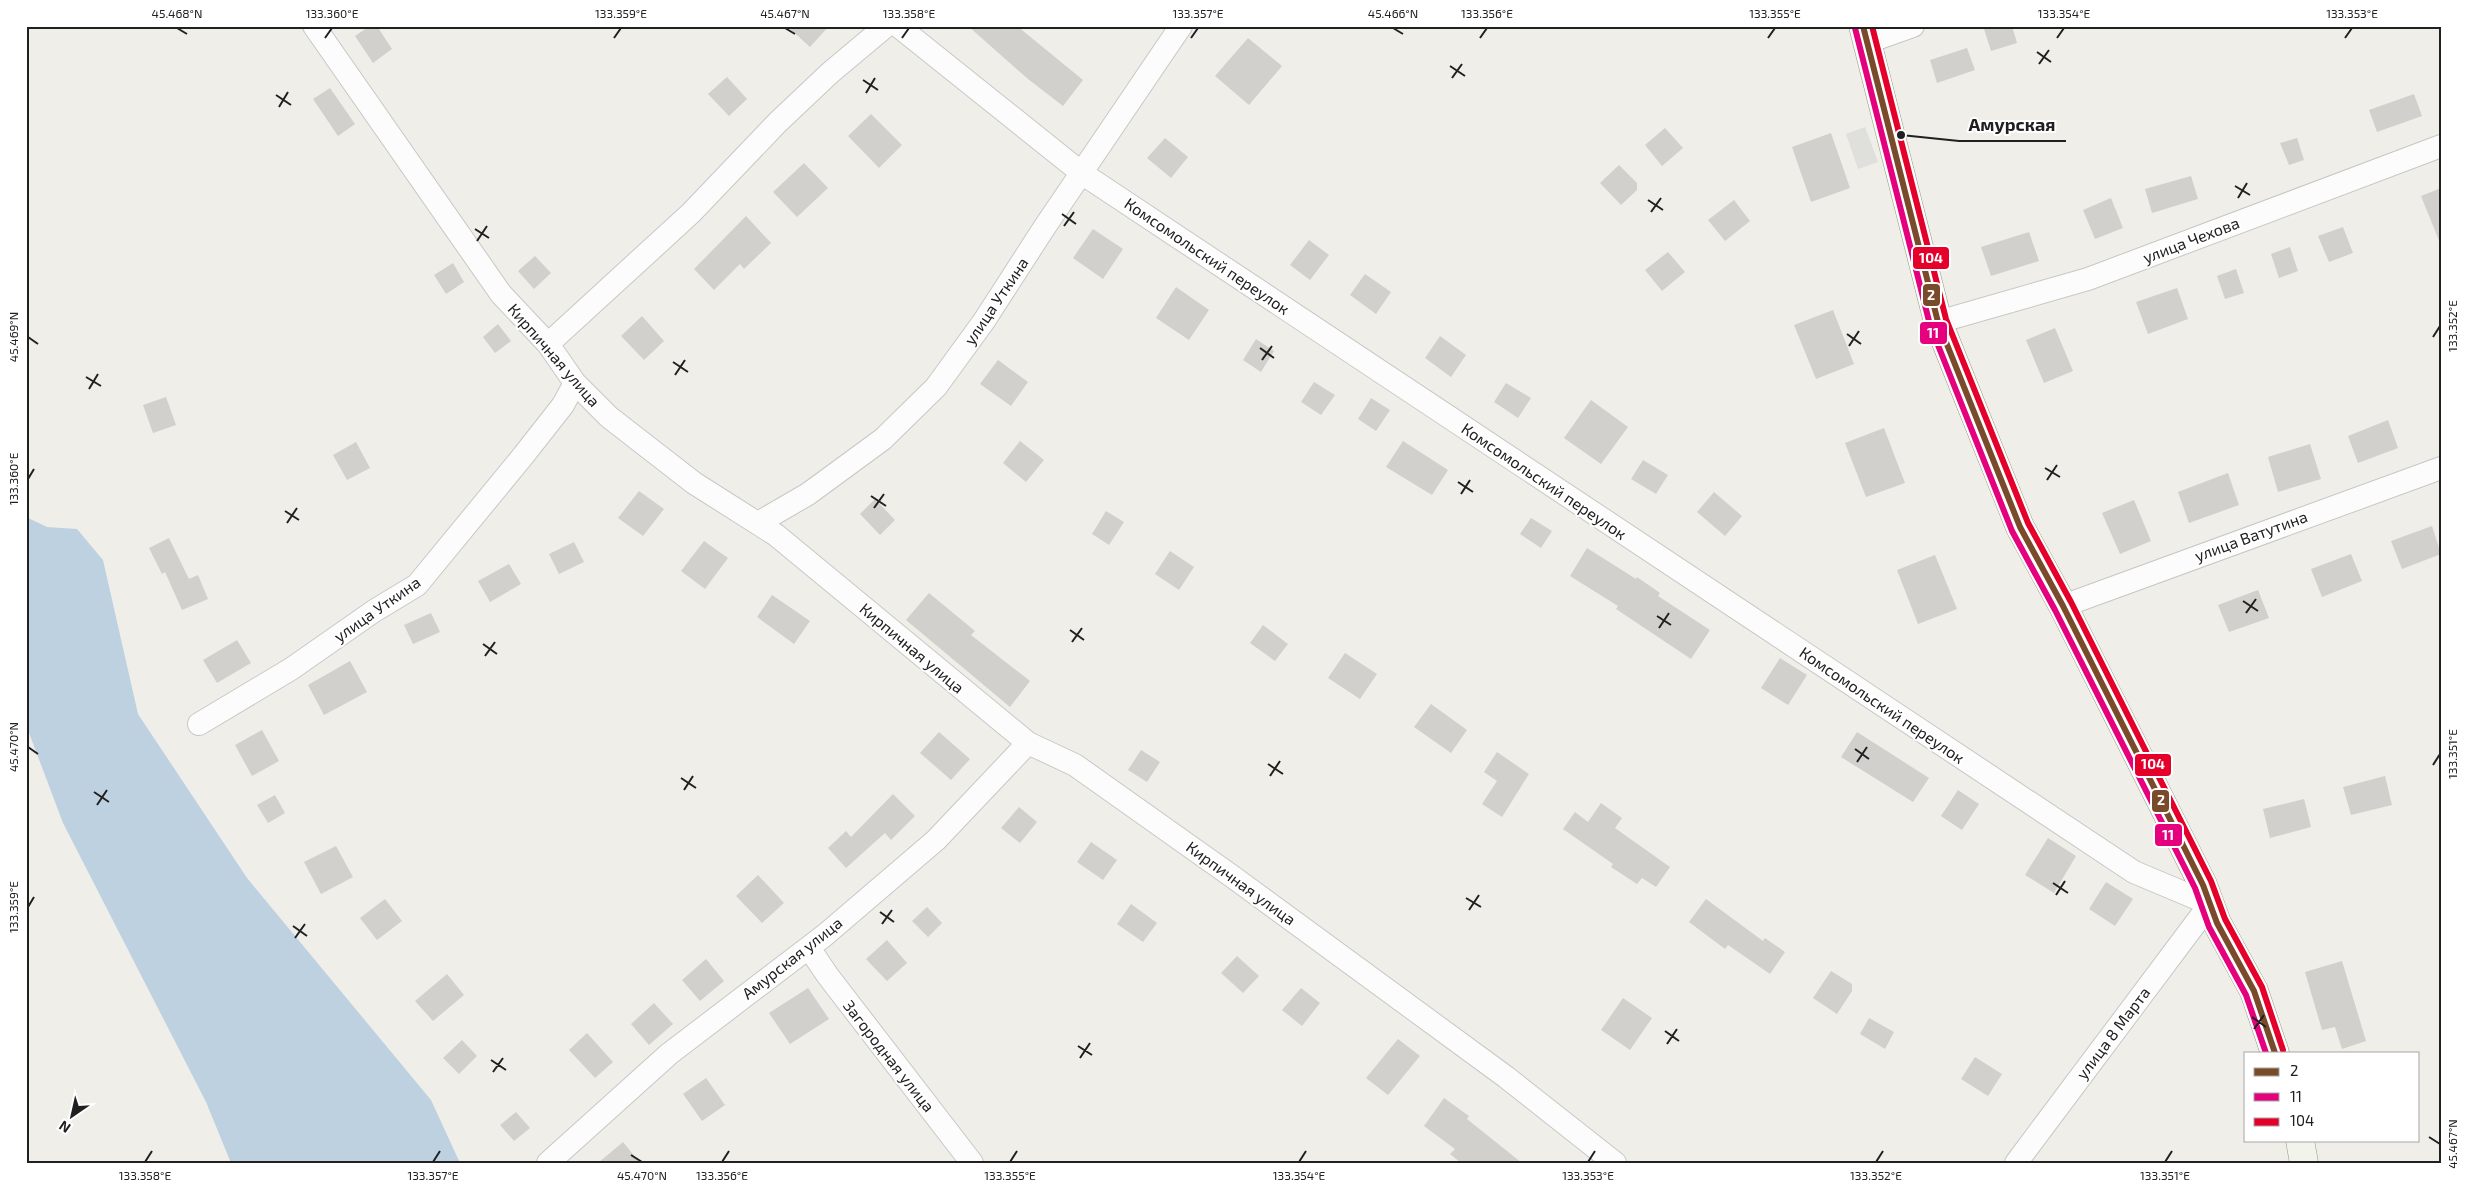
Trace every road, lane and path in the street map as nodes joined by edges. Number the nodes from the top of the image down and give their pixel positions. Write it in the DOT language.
graph roads {
  1 [pos="314,26"];
  2 [pos="886,26"];
  3 [pos="898,26"];
  4 [pos="1181,26"];
  5 [pos="1913,26"];
  6 [pos="1866,34"];
  7 [pos="2441,146"];
  8 [pos="1083,174"];
  9 [pos="1938,322"];
  10 [pos="548,344"];
  11 [pos="575,383"];
  12 [pos="2441,468"];
  13 [pos="758,523"];
  14 [pos="2063,606"];
  15 [pos="199,724"];
  16 [pos="1028,743"];
  17 [pos="2210,904"];
  18 [pos="809,948"];
  19 [pos="2275,1052"];
  20 [pos="2300,1142"];
  21 [pos="548,1163"];
  22 [pos="972,1163"];
  23 [pos="1615,1163"];
  24 [pos="2016,1163"];
  25 [pos="2304,1163"];
  1 -- 10 [label="street, Кирпичная улица"];
  2 -- 10 [label="street"];
  3 -- 8 [label="street, Комсомольский переулок"];
  4 -- 8 [label="street, улица Уткина"];
  5 -- 6 [label="street"];
  6 -- 9 [label="main road"];
  7 -- 9 [label="street, улица Чехова"];
  8 -- 13 [label="street, улица Уткина"];
  8 -- 17 [label="street, Комсомольский переулок"];
  9 -- 14 [label="main road"];
  10 -- 11 [label="street, Кирпичная улица"];
  11 -- 13 [label="street, Кирпичная улица"];
  11 -- 15 [label="street, улица Уткина"];
  12 -- 14 [label="street, улица Ватутина"];
  13 -- 16 [label="street, Кирпичная улица"];
  14 -- 17 [label="main road"];
  16 -- 18 [label="street, Амурская улица"];
  16 -- 23 [label="street, Кирпичная улица"];
  17 -- 19 [label="main road"];
  17 -- 24 [label="street, улица 8 Марта"];
  18 -- 21 [label="street, Амурская улица"];
  18 -- 22 [label="street, Загородная улица"];
  20 -- 25 [label="main road"];
}
